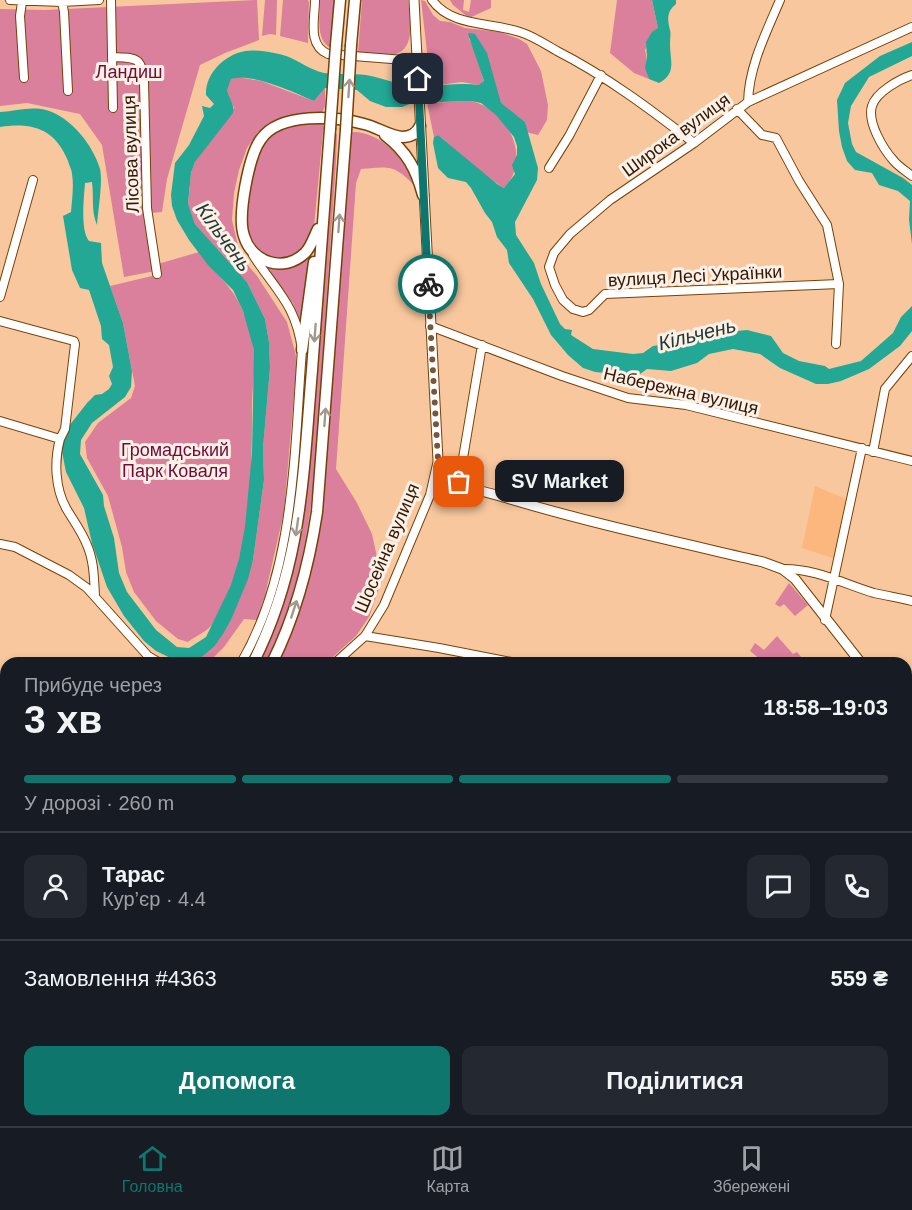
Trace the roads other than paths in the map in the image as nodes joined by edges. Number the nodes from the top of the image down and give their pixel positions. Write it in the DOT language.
graph roads {
  1 [pos="10,0"];
  2 [pos="99,0"];
  3 [pos="111,0"];
  4 [pos="315,0"];
  5 [pos="340,0"];
  6 [pos="355,0"];
  7 [pos="414,0"];
  8 [pos="432,0"];
  9 [pos="780,0"];
  10 [pos="22,2"];
  11 [pos="62,2"];
  12 [pos="912,27"];
  13 [pos="112,57"];
  14 [pos="417,62"];
  15 [pos="601,75"];
  16 [pos="912,75"];
  17 [pos="24,78"];
  18 [pos="68,91"];
  19 [pos="748,102"];
  20 [pos="113,108"];
  21 [pos="737,109"];
  22 [pos="420,120"];
  23 [pos="373,127"];
  24 [pos="694,143"];
  25 [pos="549,168"];
  26 [pos="912,176"];
  27 [pos="33,180"];
  28 [pos="326,191"];
  29 [pos="423,195"];
  30 [pos="318,229"];
  31 [pos="250,249"];
  32 [pos="549,267"];
  33 [pos="157,274"];
  34 [pos="839,284"];
  35 [pos="0,297"];
  36 [pos="0,321"];
  37 [pos="430,326"];
  38 [pos="836,344"];
  39 [pos="482,345"];
  40 [pos="302,350"];
  41 [pos="912,356"];
  42 [pos="0,421"];
  43 [pos="60,439"];
  44 [pos="862,448"];
  45 [pos="873,452"];
  46 [pos="438,460"];
  47 [pos="912,461"];
  48 [pos="459,482"];
  49 [pos="0,544"];
  50 [pos="782,569"];
  51 [pos="834,578"];
  52 [pos="96,596"];
  53 [pos="912,601"];
  54 [pos="825,620"];
  55 [pos="365,636"];
  56 [pos="150,657"];
  57 [pos="244,657"];
  58 [pos="256,657"];
  59 [pos="275,657"];
  60 [pos="342,657"];
  61 [pos="485,657"];
  62 [pos="856,657"];
  1 -- 10 [label="street"];
  2 -- 11 [label="street"];
  3 -- 13 [label="street, Лісова вулиця"];
  4 -- 14 [label="street"];
  5 -- 28 [label="highway, bridge"];
  59 -- 6 [label="highway, one-way, bridge"];
  7 -- 14 [label="main road, Шосейна вулиця"];
  8 -- 15 [label="street"];
  9 -- 19 [label="street, Широка вулиця"];
  10 -- 11 [label="street"];
  10 -- 17 [label="street"];
  11 -- 18 [label="street"];
  12 -- 19 [label="street"];
  13 -- 20 [label="street, Лісова вулиця"];
  13 -- 33 [label="street, Лісова вулиця"];
  14 -- 22 [label="main road, Шосейна вулиця"];
  15 -- 24 [label="street"];
  15 -- 25 [label="street"];
  16 -- 26 [label="street"];
  19 -- 21 [label="street, Широка вулиця"];
  21 -- 24 [label="street, Широка вулиця"];
  21 -- 34 [label="street"];
  22 -- 23 [label="highway"];
  22 -- 29 [label="main road, Шосейна вулиця"];
  23 -- 29 [label="highway"];
  23 -- 31 [label="highway"];
  24 -- 32 [label="street, Широка вулиця"];
  27 -- 35 [label="street"];
  28 -- 30 [label="highway"];
  28 -- 58 [label="highway, one-way"];
  29 -- 37 [label="main road, Шосейна вулиця"];
  30 -- 31 [label="highway"];
  30 -- 40 [label="highway"];
  31 -- 40 [label="street"];
  32 -- 34 [label="street, вулиця Лесі Українки"];
  34 -- 38 [label="street"];
  36 -- 43 [label="street"];
  37 -- 39 [label="street, Набережна вулиця"];
  37 -- 46 [label="main road, Шосейна вулиця"];
  39 -- 44 [label="street, Набережна вулиця"];
  39 -- 48 [label="street"];
  40 -- 57 [label="street"];
  41 -- 45 [label="street"];
  42 -- 43 [label="street"];
  43 -- 52 [label="street"];
  44 -- 45 [label="street, Набережна вулиця"];
  44 -- 51 [label="street"];
  45 -- 47 [label="street, Набережна вулиця"];
  46 -- 48 [label="main road"];
  46 -- 55 [label="street, Шосейна вулиця"];
  48 -- 50 [label="main road"];
  49 -- 52 [label="street"];
  50 -- 51 [label="street"];
  50 -- 54 [label="main road"];
  51 -- 53 [label="street"];
  51 -- 54 [label="street"];
  52 -- 56 [label="street"];
  54 -- 62 [label="main road"];
  55 -- 60 [label="street, Шосейна вулиця"];
  55 -- 61 [label="street"];
}
